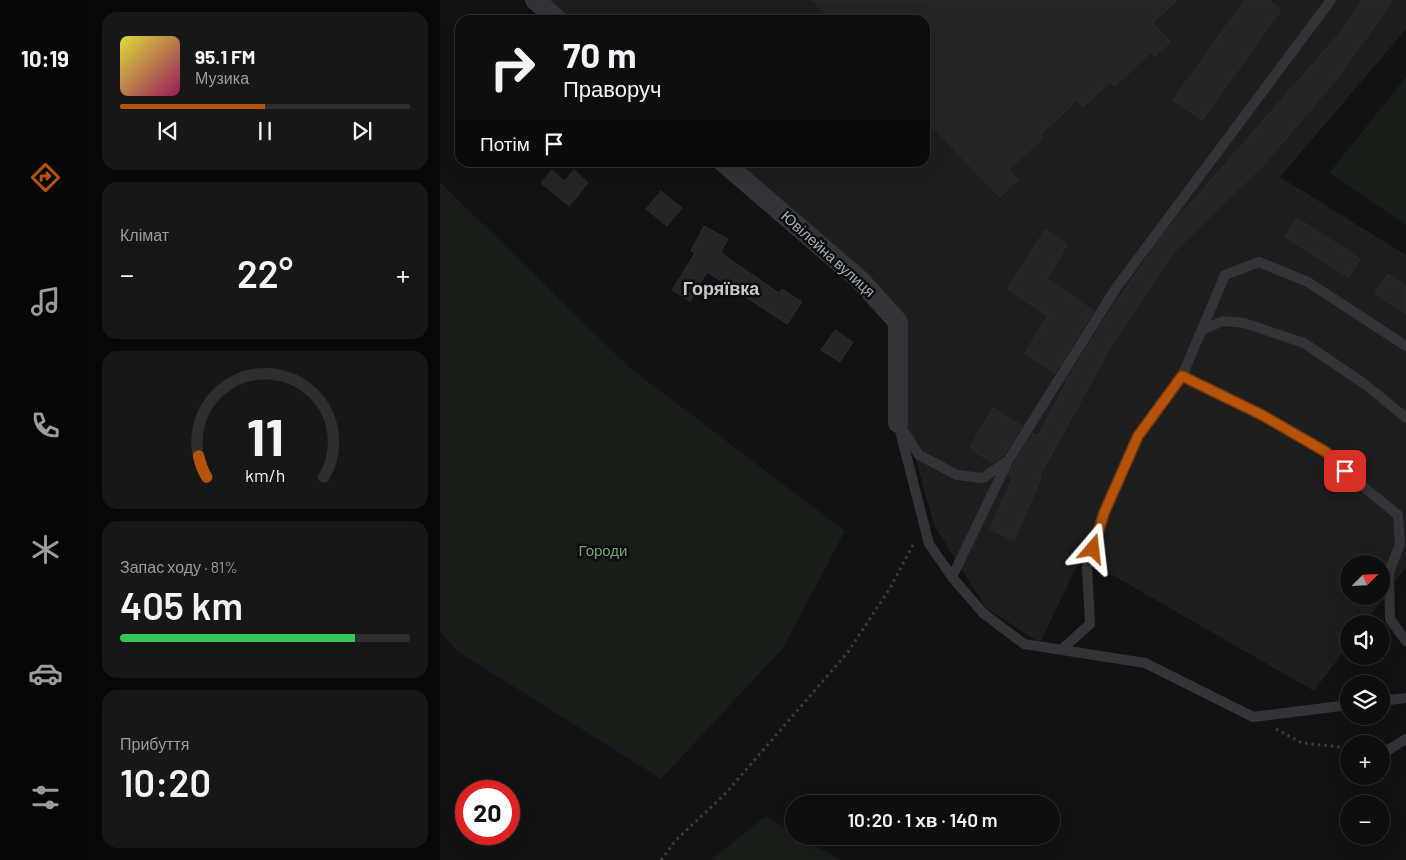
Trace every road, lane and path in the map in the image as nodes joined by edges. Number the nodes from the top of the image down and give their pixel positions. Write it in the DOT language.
graph roads {
  1 [pos="535,0"];
  2 [pos="1331,0"];
  3 [pos="552,15"];
  4 [pos="729,167"];
  5 [pos="1202,330"];
  6 [pos="1406,346"];
  7 [pos="1182,376"];
  8 [pos="1406,418"];
  9 [pos="898,423"];
  10 [pos="1009,459"];
  11 [pos="924,524"];
  12 [pos="952,577"];
  13 [pos="1406,641"];
  14 [pos="1062,650"];
  15 [pos="1406,698"];
  16 [pos="1390,700"];
  17 [pos="1340,706"];
  18 [pos="1253,717"];
  19 [pos="1406,740"];
  20 [pos="1340,747"];
  21 [pos="1390,749"];
  22 [pos="661,860"];
  1 -- 3 [label="street"];
  2 -- 10 [label="lane"];
  4 -- 9 [label="street, Ювілейна вулиця"];
  5 -- 6 [label="lane"];
  5 -- 7 [label="lane"];
  5 -- 8 [label="lane"];
  7 -- 13 [label="lane"];
  7 -- 14 [label="lane"];
  9 -- 10 [label="lane"];
  9 -- 11 [label="lane"];
  10 -- 12 [label="lane"];
  11 -- 12 [label="lane"];
  11 -- 22 [label="path"];
  12 -- 14 [label="lane"];
  14 -- 18 [label="lane"];
  15 -- 16 [label="lane"];
  17 -- 18 [label="lane"];
  18 -- 20 [label="path"];
  19 -- 21 [label="lane"];
}
